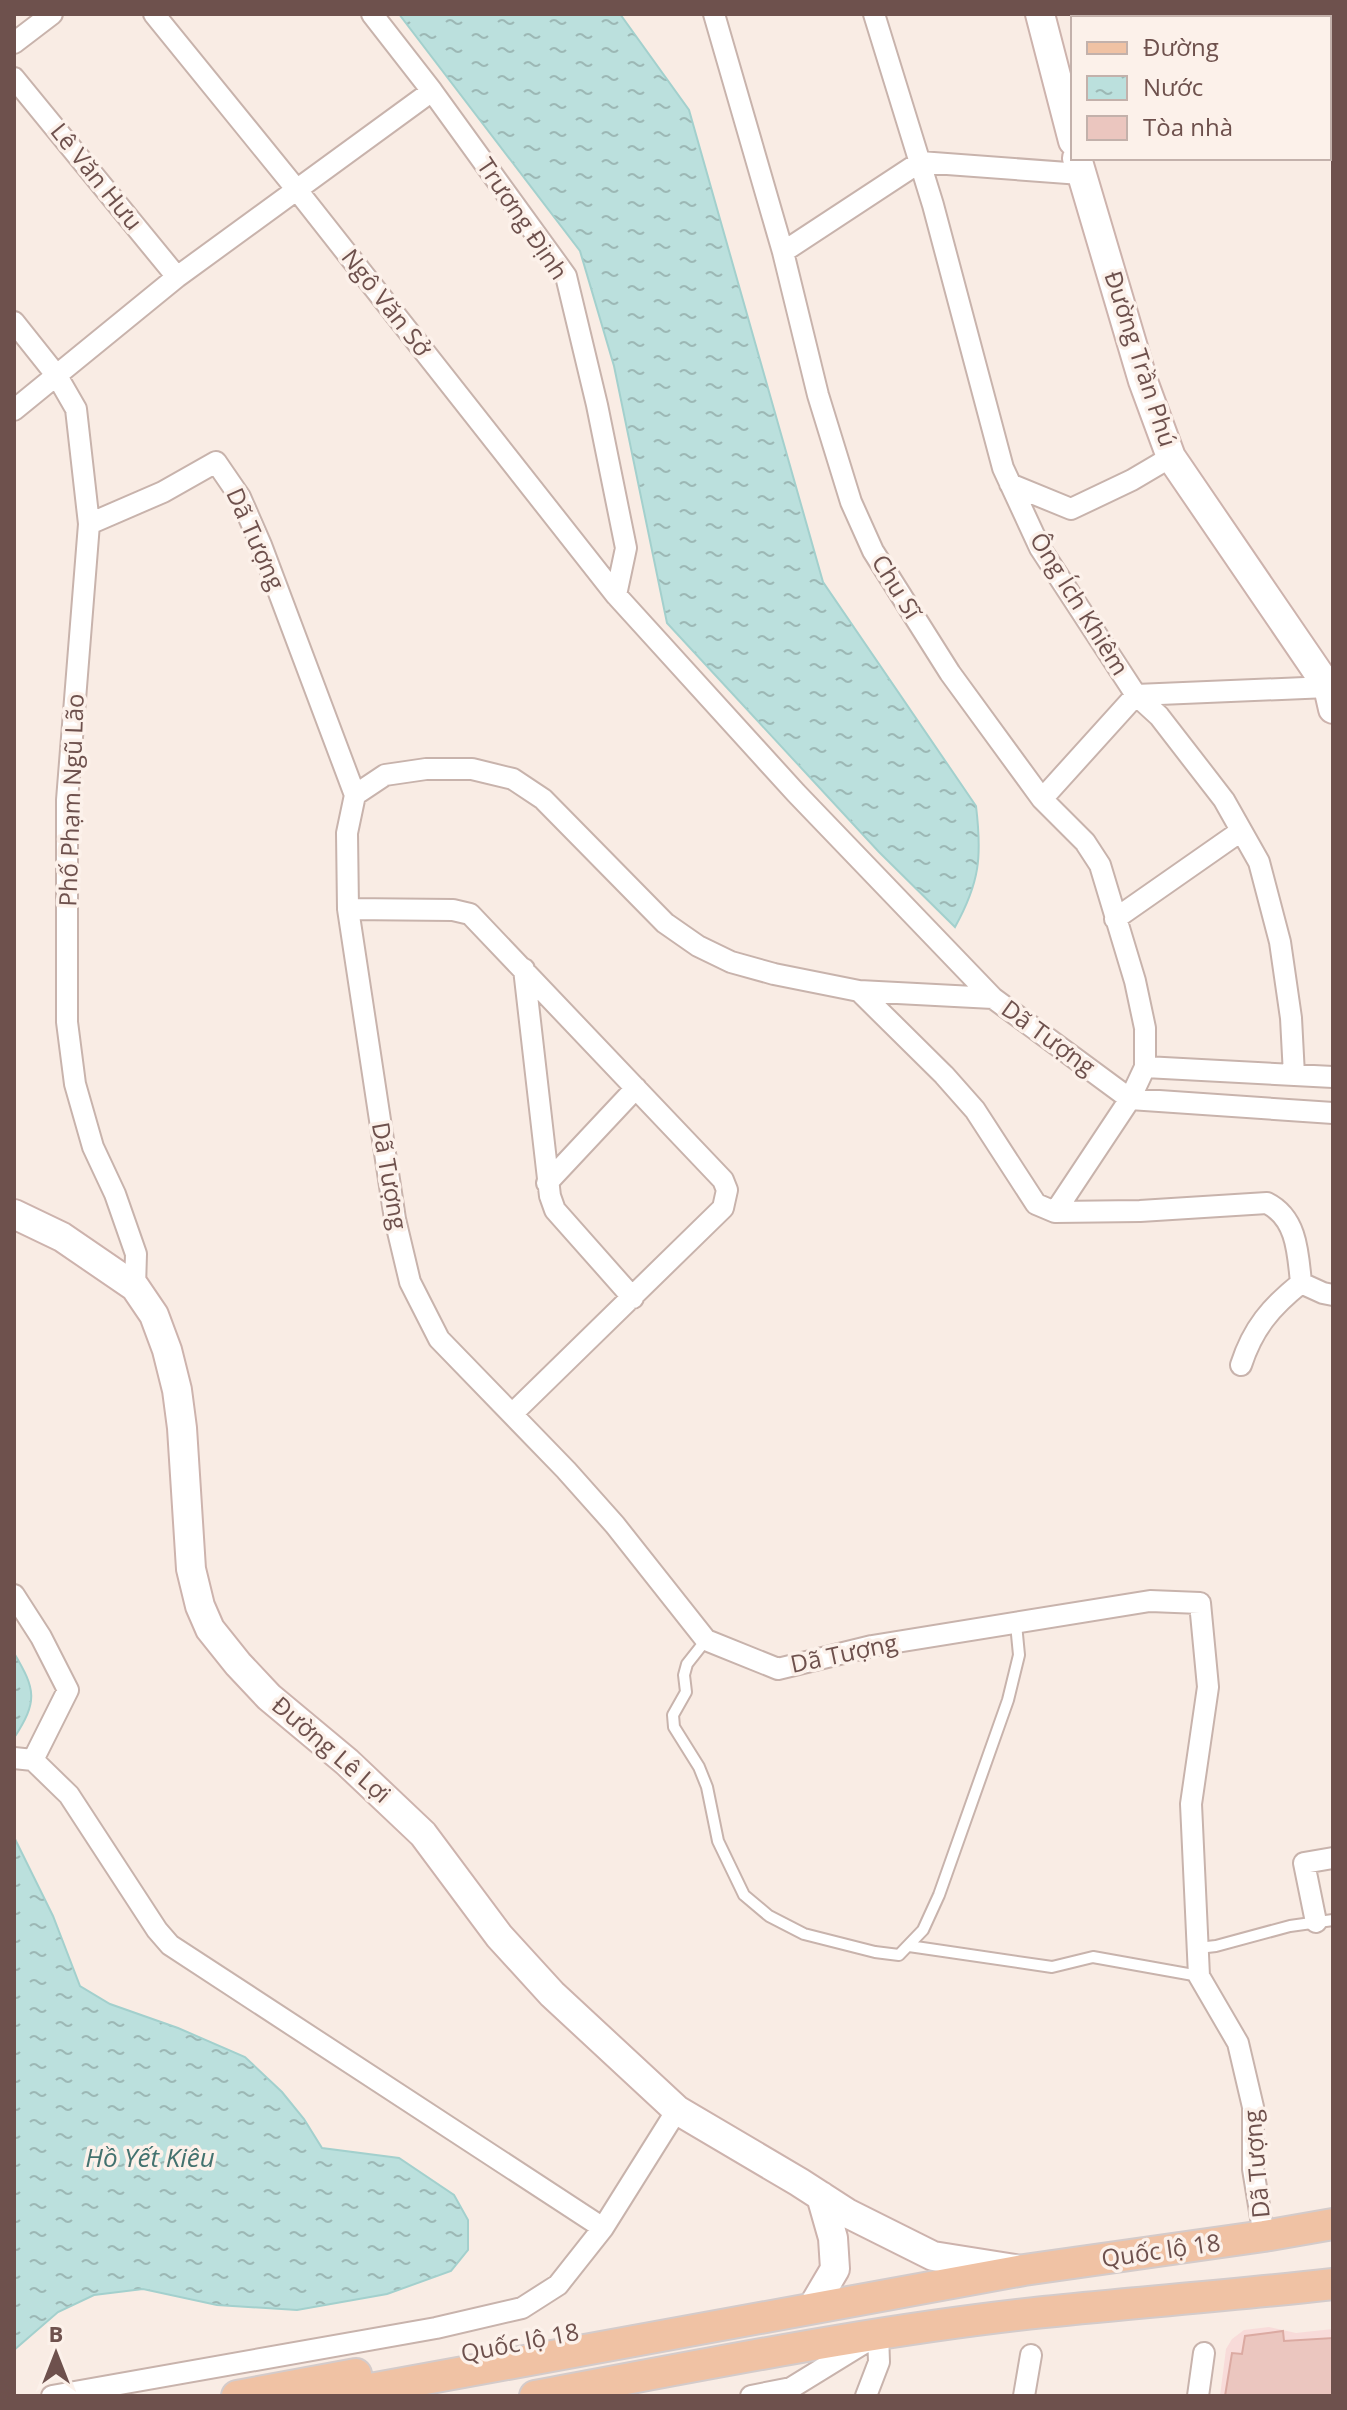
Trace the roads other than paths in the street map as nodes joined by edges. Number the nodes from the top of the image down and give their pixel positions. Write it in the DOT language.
graph roads {
  1 [pos="52,14"];
  2 [pos="154,14"];
  3 [pos="372,14"];
  4 [pos="874,14"];
  5 [pos="1040,14"];
  6 [pos="711,19"];
  7 [pos="14,43"];
  8 [pos="14,78"];
  9 [pos="432,91"];
  10 [pos="1071,133"];
  11 [pos="920,162"];
  12 [pos="1079,166"];
  13 [pos="297,190"];
  14 [pos="783,252"];
  15 [pos="177,277"];
  16 [pos="14,322"];
  17 [pos="57,376"];
  18 [pos="14,410"];
  19 [pos="1171,457"];
  20 [pos="1010,484"];
  21 [pos="89,524"];
  22 [pos="616,595"];
  23 [pos="1136,695"];
  24 [pos="1331,695"];
  25 [pos="355,795"];
  26 [pos="1042,799"];
  27 [pos="1241,831"];
  28 [pos="348,909"];
  29 [pos="1115,919"];
  30 [pos="524,969"];
  31 [pos="859,991"];
  32 [pos="993,998"];
  33 [pos="1145,1067"];
  34 [pos="1294,1075"];
  35 [pos="1333,1077"];
  36 [pos="636,1088"];
  37 [pos="1130,1099"];
  38 [pos="1333,1113"];
  39 [pos="547,1183"];
  40 [pos="1055,1212"];
  41 [pos="14,1214"];
  42 [pos="1301,1283"];
  43 [pos="135,1287"];
  44 [pos="1333,1295"];
  45 [pos="633,1298"];
  46 [pos="1241,1365"];
  47 [pos="512,1414"];
  48 [pos="14,1595"];
  49 [pos="1016,1624"];
  50 [pos="706,1640"];
  51 [pos="24,1759"];
  52 [pos="1333,1858"];
  53 [pos="1324,1921"];
  54 [pos="909,1946"];
  55 [pos="1198,1948"];
  56 [pos="1199,1976"];
  57 [pos="677,2110"];
  58 [pos="821,2196"];
  59 [pos="1333,2224"];
  60 [pos="603,2228"];
  61 [pos="1264,2236"];
  62 [pos="1024,2270"];
  63 [pos="1333,2284"];
  64 [pos="788,2307"];
  65 [pos="878,2334"];
  66 [pos="1204,2353"];
  67 [pos="789,2355"];
  68 [pos="1031,2355"];
  69 [pos="155,2387"];
  70 [pos="52,2396"];
  71 [pos="237,2396"];
  72 [pos="332,2396"];
  73 [pos="535,2396"];
  74 [pos="632,2396"];
  75 [pos="751,2396"];
  76 [pos="866,2396"];
  77 [pos="1024,2396"];
  78 [pos="1198,2396"];
  1 -- 7 [label="street"];
  2 -- 13 [label="street, Ngô Văn Sở"];
  3 -- 9 [label="street, Trương Định"];
  4 -- 11 [label="street, Ông Ích Khiêm"];
  5 -- 10 [label="street"];
  6 -- 14 [label="street, Chu Sĩ"];
  8 -- 15 [label="street, Lê Văn Hưu"];
  9 -- 13 [label="street"];
  9 -- 22 [label="street, Trương Định"];
  11 -- 12 [label="street"];
  11 -- 14 [label="street"];
  11 -- 20 [label="street, Ông Ích Khiêm"];
  12 -- 19 [label="street, Đường Trần Phú"];
  13 -- 15 [label="street"];
  13 -- 22 [label="street, Ngô Văn Sở"];
  14 -- 26 [label="street, Chu Sĩ"];
  15 -- 17 [label="street"];
  16 -- 17 [label="street, Phố Phạm Ngũ Lão"];
  17 -- 18 [label="street"];
  17 -- 21 [label="street, Phố Phạm Ngũ Lão"];
  19 -- 20 [label="street"];
  19 -- 24 [label="street, Đường Trần Phú"];
  20 -- 23 [label="street, Ông Ích Khiêm"];
  21 -- 25 [label="street, Dã Tượng"];
  21 -- 43 [label="street, Phố Phạm Ngũ Lão"];
  22 -- 32 [label="street, Ngô Văn Sở"];
  23 -- 24 [label="street"];
  23 -- 26 [label="street"];
  23 -- 27 [label="street, Ông Ích Khiêm"];
  25 -- 28 [label="street, Dã Tượng"];
  25 -- 31 [label="street, Dã Tượng"];
  26 -- 29 [label="street, Chu Sĩ"];
  27 -- 29 [label="street"];
  27 -- 34 [label="street, Ông Ích Khiêm"];
  28 -- 30 [label="street"];
  28 -- 47 [label="street, Dã Tượng"];
  29 -- 33 [label="street, Chu Sĩ"];
  30 -- 36 [label="street"];
  30 -- 39 [label="street"];
  31 -- 32 [label="street, Dã Tượng"];
  31 -- 40 [label="street"];
  32 -- 37 [label="street, Dã Tượng"];
  33 -- 34 [label="street"];
  33 -- 37 [label="street, Chu Sĩ"];
  34 -- 35 [label="street"];
  36 -- 39 [label="street"];
  36 -- 45 [label="street"];
  37 -- 38 [label="street"];
  37 -- 40 [label="street, Chu Sĩ"];
  39 -- 45 [label="street"];
  40 -- 42 [label="street"];
  41 -- 43 [label="street, Đường Lê Lợi"];
  42 -- 44 [label="street"];
  42 -- 46 [label="street"];
  43 -- 57 [label="street, Đường Lê Lợi"];
  45 -- 47 [label="street"];
  47 -- 50 [label="street, Dã Tượng"];
  48 -- 51 [label="street"];
  49 -- 50 [label="street, Dã Tượng"];
  49 -- 54 [label="lane"];
  49 -- 55 [label="street, Dã Tượng"];
  50 -- 54 [label="lane"];
  51 -- 60 [label="street"];
  52 -- 53 [label="street"];
  53 -- 55 [label="lane"];
  54 -- 56 [label="lane"];
  55 -- 56 [label="street, Dã Tượng"];
  56 -- 61 [label="street, Dã Tượng"];
  57 -- 58 [label="street, Đường Lê Lợi"];
  57 -- 60 [label="street"];
  58 -- 62 [label="street, Đường Lê Lợi"];
  58 -- 64 [label="street"];
  59 -- 61 [label="main road, Quốc lộ 18"];
  60 -- 69 [label="street"];
  61 -- 62 [label="main road, Quốc lộ 18"];
  62 -- 64 [label="main road, Quốc lộ 18"];
  63 -- 65 [label="main road, Quốc lộ 18"];
  64 -- 71 [label="main road, Quốc lộ 18"];
  64 -- 72 [label="main road, Quốc lộ 18"];
  65 -- 67 [label="main road, Quốc lộ 18"];
  65 -- 75 [label="street"];
  65 -- 76 [label="street"];
  66 -- 78 [label="street"];
  67 -- 73 [label="main road, Quốc lộ 18"];
  67 -- 74 [label="main road, Quốc lộ 18"];
  68 -- 77 [label="street"];
  69 -- 70 [label="street"];
}
